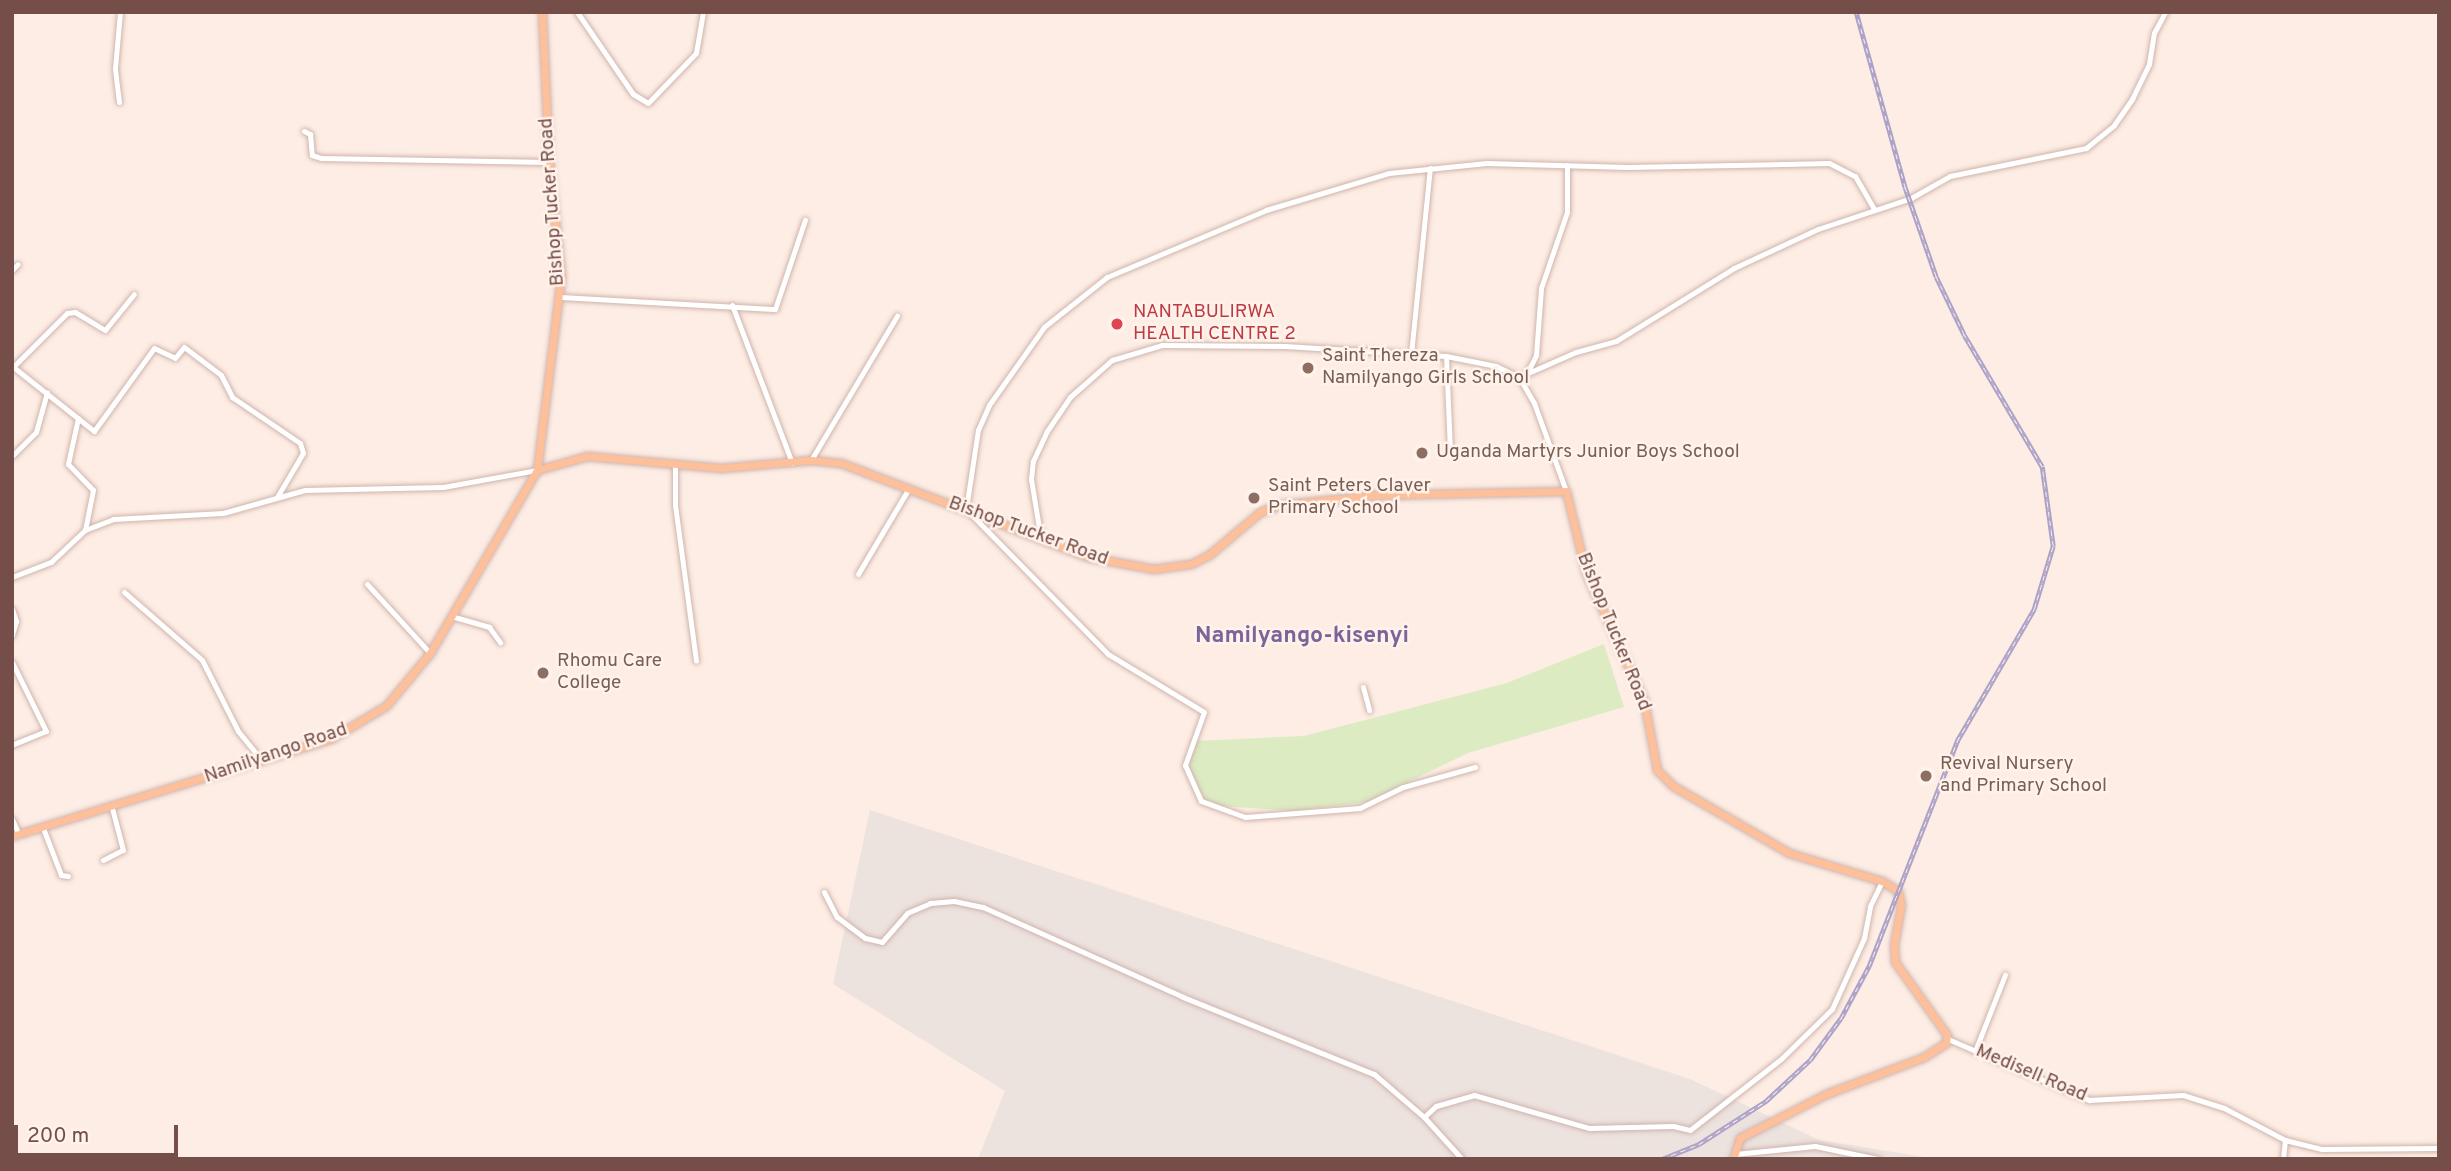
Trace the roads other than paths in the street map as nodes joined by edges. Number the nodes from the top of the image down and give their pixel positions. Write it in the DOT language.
graph roads {
  1 [pos="120,12"];
  2 [pos="542,12"];
  3 [pos="577,12"];
  4 [pos="703,12"];
  5 [pos="2165,12"];
  6 [pos="119,102"];
  7 [pos="304,131"];
  8 [pos="549,162"];
  9 [pos="1567,165"];
  10 [pos="1430,167"];
  11 [pos="1875,210"];
  12 [pos="805,220"];
  13 [pos="18,264"];
  14 [pos="12,270"];
  15 [pos="134,294"];
  16 [pos="559,297"];
  17 [pos="732,305"];
  18 [pos="897,316"];
  19 [pos="1411,354"];
  20 [pos="1446,356"];
  21 [pos="13,367"];
  22 [pos="1527,373"];
  23 [pos="1518,377"];
  24 [pos="47,392"];
  25 [pos="78,418"];
  26 [pos="1450,450"];
  27 [pos="12,456"];
  28 [pos="811,460"];
  29 [pos="792,463"];
  30 [pos="675,464"];
  31 [pos="537,470"];
  32 [pos="909,488"];
  33 [pos="1566,491"];
  34 [pos="278,497"];
  35 [pos="966,509"];
  36 [pos="85,530"];
  37 [pos="1041,540"];
  38 [pos="859,574"];
  39 [pos="12,576"];
  40 [pos="368,584"];
  41 [pos="124,592"];
  42 [pos="12,609"];
  43 [pos="451,616"];
  44 [pos="12,635"];
  45 [pos="500,642"];
  46 [pos="430,653"];
  47 [pos="696,661"];
  48 [pos="12,662"];
  49 [pos="1363,687"];
  50 [pos="1369,710"];
  51 [pos="12,745"];
  52 [pos="262,761"];
  53 [pos="1475,767"];
  54 [pos="112,808"];
  55 [pos="12,819"];
  56 [pos="43,828"];
  57 [pos="15,835"];
  58 [pos="103,860"];
  59 [pos="68,876"];
  60 [pos="1882,881"];
  61 [pos="824,892"];
  62 [pos="2005,975"];
  63 [pos="1948,1039"];
  64 [pos="1975,1051"];
  65 [pos="1424,1117"];
  66 [pos="2286,1140"];
  67 [pos="2439,1148"];
  68 [pos="1734,1156"];
  69 [pos="1462,1159"];
  70 [pos="1878,1159"];
  71 [pos="2283,1159"];
  1 -- 6 [label="street"];
  2 -- 8 [label="main road, Bishop Tucker Road"];
  3 -- 4 [label="street"];
  5 -- 11 [label="street"];
  7 -- 8 [label="street"];
  8 -- 16 [label="main road, Bishop Tucker Road"];
  9 -- 10 [label="street"];
  9 -- 11 [label="street"];
  9 -- 22 [label="street"];
  10 -- 19 [label="street"];
  10 -- 35 [label="street"];
  11 -- 22 [label="street"];
  12 -- 17 [label="street"];
  13 -- 14 [label="street"];
  15 -- 21 [label="street"];
  16 -- 17 [label="street"];
  16 -- 31 [label="main road, Bishop Tucker Road"];
  17 -- 29 [label="street"];
  18 -- 28 [label="street"];
  19 -- 20 [label="street"];
  19 -- 37 [label="street"];
  20 -- 23 [label="street"];
  20 -- 26 [label="street"];
  21 -- 24 [label="street"];
  22 -- 23 [label="street"];
  23 -- 33 [label="street"];
  24 -- 25 [label="street"];
  24 -- 27 [label="street"];
  25 -- 34 [label="street"];
  25 -- 36 [label="street"];
  28 -- 29 [label="main road, Bishop Tucker Road"];
  28 -- 32 [label="main road, Bishop Tucker Road"];
  29 -- 30 [label="main road, Bishop Tucker Road"];
  30 -- 31 [label="main road, Bishop Tucker Road"];
  30 -- 47 [label="street"];
  31 -- 34 [label="street"];
  31 -- 43 [label="main road, Namilyango Road"];
  32 -- 35 [label="main road, Bishop Tucker Road"];
  32 -- 38 [label="street"];
  33 -- 37 [label="main road, Bishop Tucker Road"];
  33 -- 60 [label="main road, Bishop Tucker Road"];
  34 -- 36 [label="street"];
  35 -- 37 [label="main road, Bishop Tucker Road"];
  35 -- 53 [label="street"];
  36 -- 39 [label="street"];
  40 -- 46 [label="street"];
  41 -- 52 [label="street"];
  42 -- 44 [label="street"];
  43 -- 45 [label="street"];
  43 -- 46 [label="main road, Namilyango Road"];
  46 -- 52 [label="main road, Namilyango Road"];
  48 -- 51 [label="street"];
  49 -- 50 [label="street"];
  52 -- 54 [label="main road, Namilyango Road"];
  54 -- 56 [label="main road, Namilyango Road"];
  54 -- 58 [label="street"];
  55 -- 57 [label="street"];
  56 -- 57 [label="main road, Namilyango Road"];
  56 -- 59 [label="street"];
  60 -- 63 [label="main road"];
  60 -- 65 [label="street"];
  61 -- 65 [label="street"];
  62 -- 64 [label="street"];
  63 -- 64 [label="street, Medisell Road"];
  63 -- 68 [label="main road"];
  64 -- 66 [label="street, Medisell Road"];
  65 -- 69 [label="street"];
  66 -- 67 [label="street, Medisell Road"];
  66 -- 71 [label="street"];
  68 -- 70 [label="street"];
}
